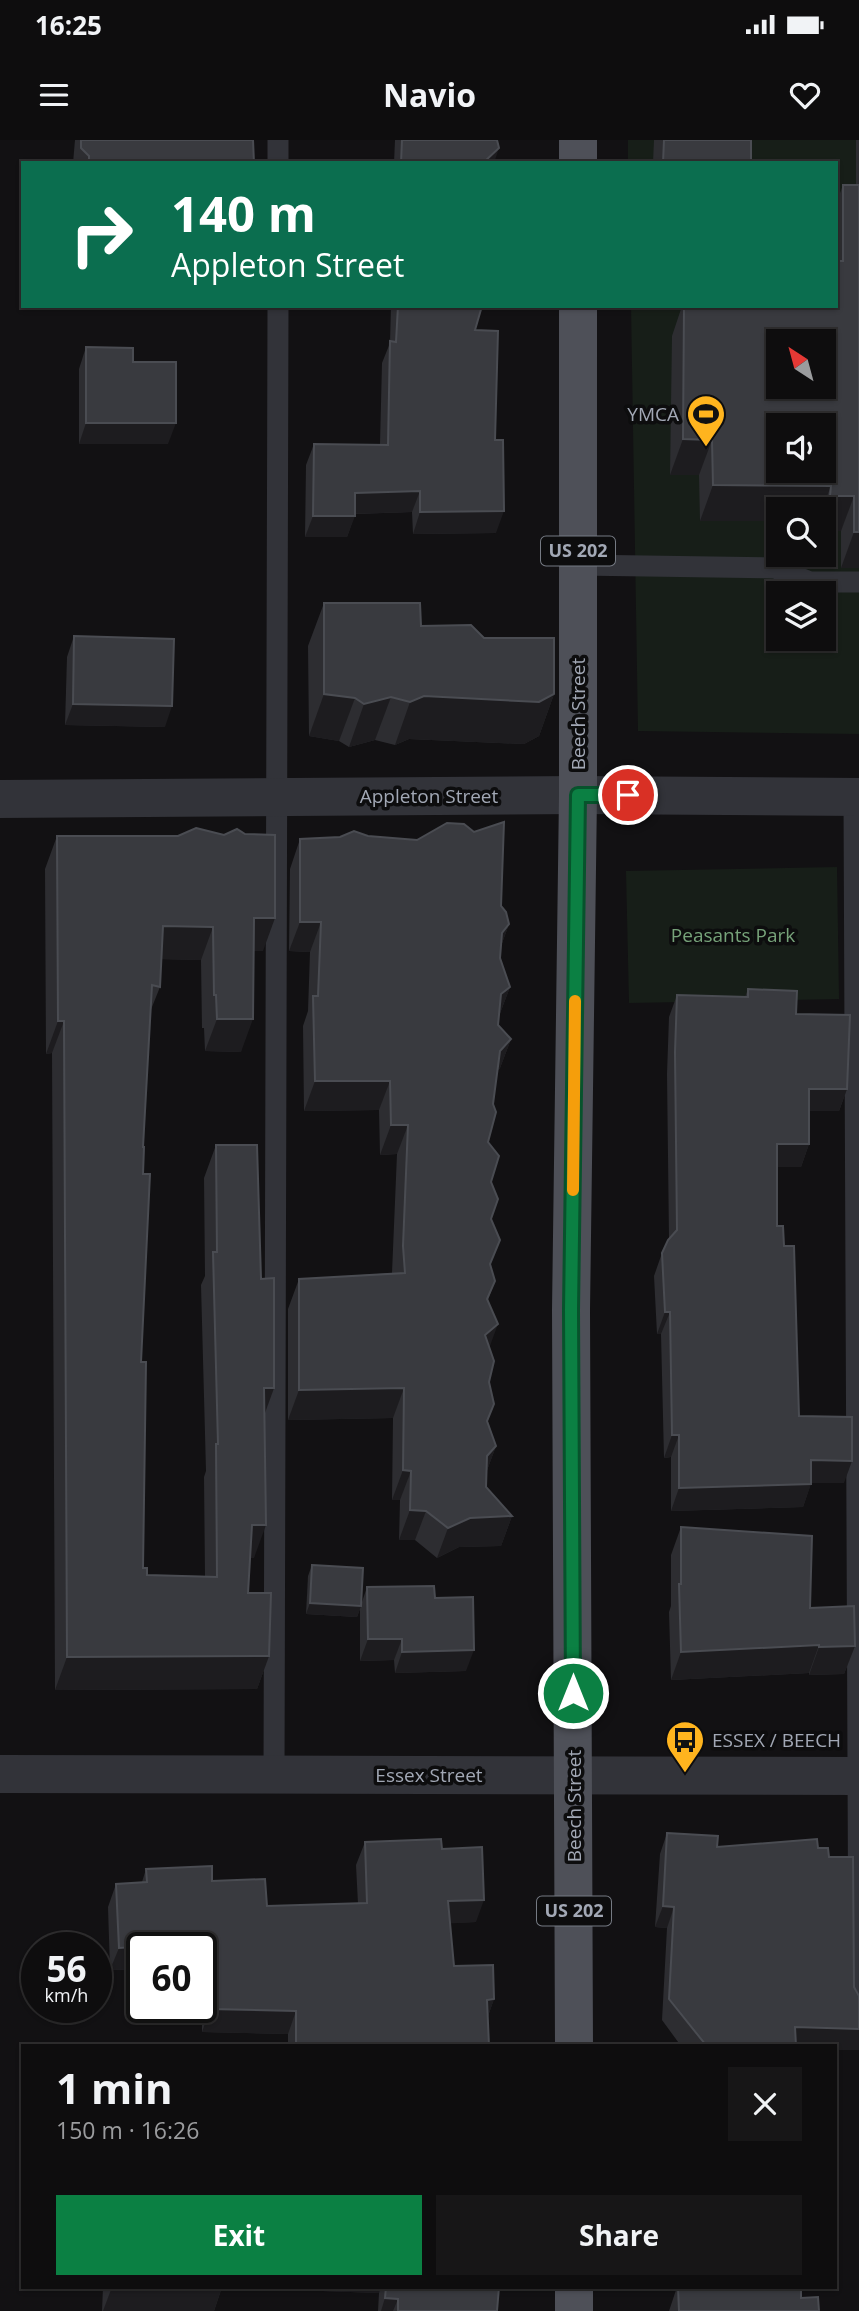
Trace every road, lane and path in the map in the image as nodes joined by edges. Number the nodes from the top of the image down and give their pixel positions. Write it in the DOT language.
graph roads {
  1 [pos="278,140"];
  2 [pos="578,140"];
  3 [pos="278,161"];
  4 [pos="578,161"];
  5 [pos="278,308"];
  6 [pos="578,308"];
  7 [pos="578,565"];
  8 [pos="859,582"];
  9 [pos="578,795"];
  10 [pos="277,797"];
  11 [pos="857,797"];
  12 [pos="0,799"];
  13 [pos="0,1774"];
  14 [pos="274,1775"];
  15 [pos="574,1775"];
  16 [pos="859,1776"];
  17 [pos="859,2008"];
  18 [pos="574,2044"];
  19 [pos="574,2289"];
  20 [pos="574,2311"];
  1 -- 3 [label="lane"];
  2 -- 4 [label="main road"];
  5 -- 10 [label="lane"];
  6 -- 7 [label="main road, Beech Street / US 202"];
  7 -- 8 [label="lane"];
  7 -- 9 [label="main road, Beech Street / US 202"];
  9 -- 10 [label="street, Appleton Street"];
  9 -- 11 [label="street, Appleton Street"];
  9 -- 15 [label="main road, Beech Street / US 202"];
  10 -- 12 [label="street, Appleton Street"];
  10 -- 14 [label="lane"];
  11 -- 16 [label="lane"];
  13 -- 14 [label="street, Essex Street"];
  14 -- 15 [label="street, Essex Street"];
  15 -- 16 [label="street, Essex Street"];
  15 -- 18 [label="main road, Beech Street / US 202"];
  16 -- 17 [label="lane"];
  19 -- 20 [label="main road"];
}
